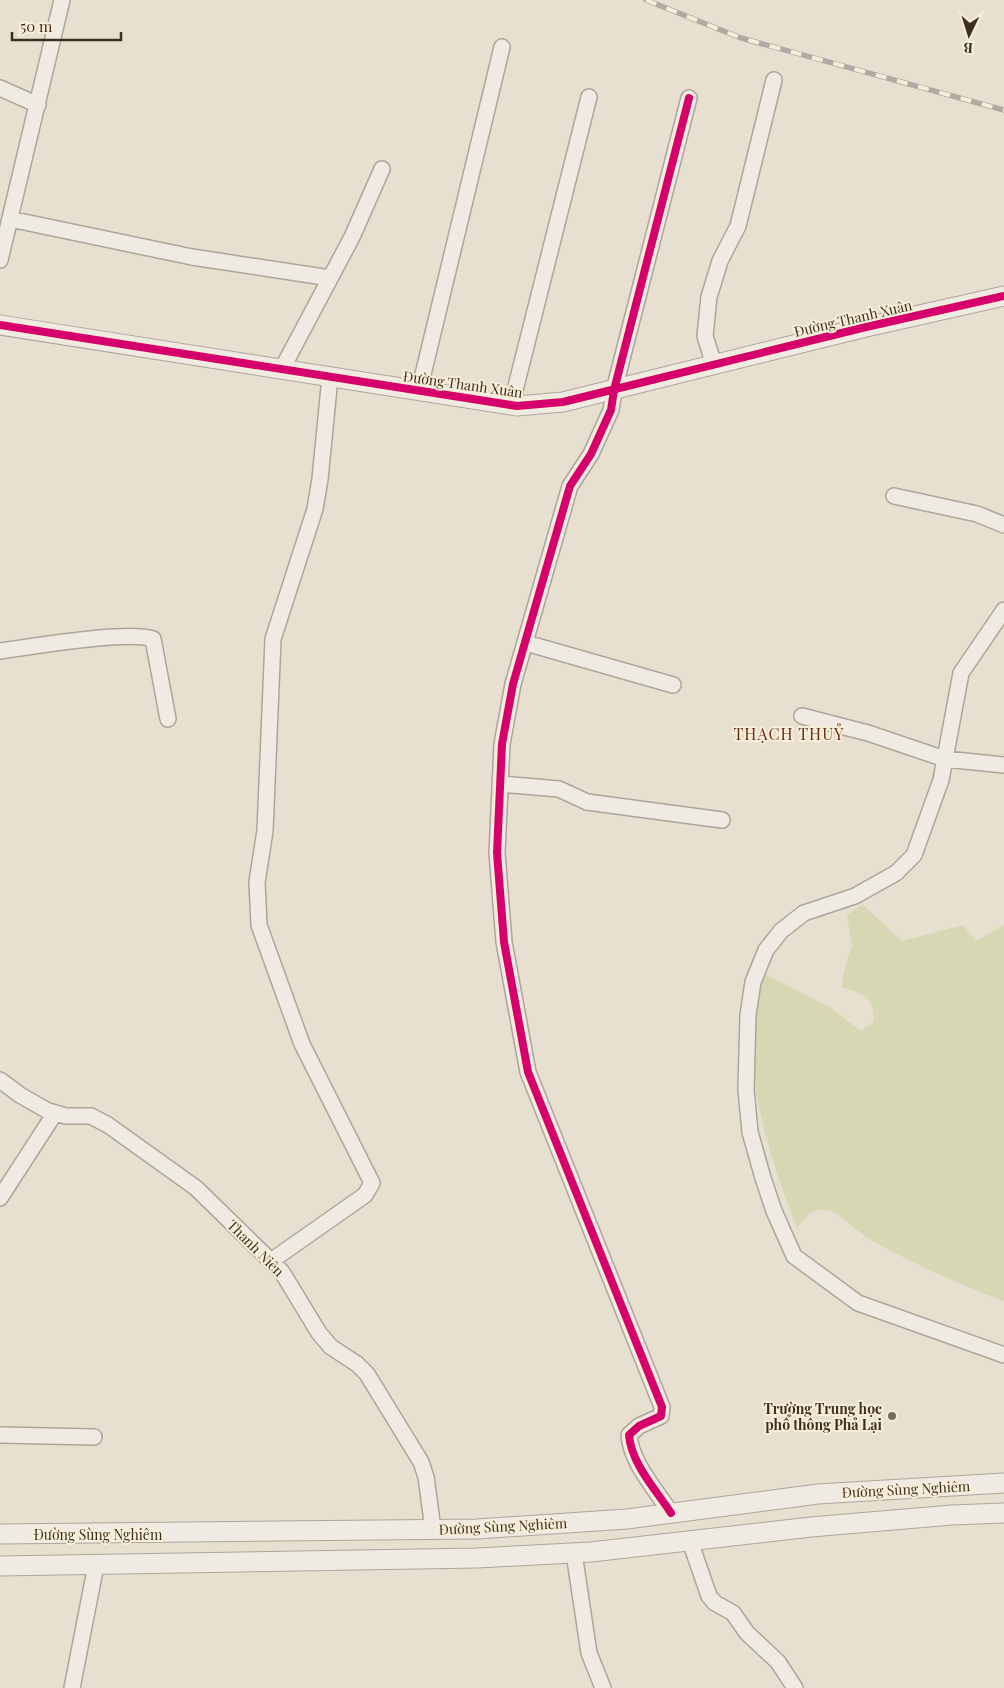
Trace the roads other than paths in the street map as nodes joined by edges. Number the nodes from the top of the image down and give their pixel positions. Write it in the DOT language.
graph roads {
  1 [pos="62,0"];
  2 [pos="502,47"];
  3 [pos="774,80"];
  4 [pos="0,88"];
  5 [pos="589,97"];
  6 [pos="689,98"];
  7 [pos="38,105"];
  8 [pos="382,169"];
  9 [pos="10,219"];
  10 [pos="0,260"];
  11 [pos="330,278"];
  12 [pos="1004,296"];
  13 [pos="0,326"];
  14 [pos="714,365"];
  15 [pos="282,369"];
  16 [pos="330,377"];
  17 [pos="614,390"];
  18 [pos="418,391"];
  19 [pos="511,406"];
  20 [pos="894,496"];
  21 [pos="1004,525"];
  22 [pos="1004,610"];
  23 [pos="526,643"];
  24 [pos="0,651"];
  25 [pos="673,685"];
  26 [pos="802,716"];
  27 [pos="168,719"];
  28 [pos="945,759"];
  29 [pos="1004,765"];
  30 [pos="502,784"];
  31 [pos="722,820"];
  32 [pos="0,1080"];
  33 [pos="55,1113"];
  34 [pos="0,1198"];
  35 [pos="271,1261"];
  36 [pos="1004,1355"];
  37 [pos="0,1435"];
  38 [pos="94,1437"];
  39 [pos="1004,1483"];
  40 [pos="671,1513"];
  41 [pos="1004,1513"];
  42 [pos="434,1529"];
  43 [pos="0,1534"];
  44 [pos="690,1541"];
  45 [pos="574,1553"];
  46 [pos="96,1564"];
  47 [pos="0,1566"];
  48 [pos="72,1688"];
  49 [pos="603,1688"];
  50 [pos="795,1688"];
  1 -- 7 [label="street"];
  2 -- 18 [label="street"];
  3 -- 14 [label="street"];
  4 -- 7 [label="street"];
  5 -- 19 [label="street"];
  6 -- 17 [label="street"];
  7 -- 9 [label="street"];
  8 -- 11 [label="street"];
  9 -- 10 [label="street"];
  9 -- 11 [label="street"];
  11 -- 15 [label="street"];
  12 -- 14 [label="street, Đường Thanh Xuân"];
  13 -- 15 [label="street, Đường Thanh Xuân"];
  14 -- 17 [label="street, Đường Thanh Xuân"];
  15 -- 16 [label="street, Đường Thanh Xuân"];
  16 -- 18 [label="street, Đường Thanh Xuân"];
  16 -- 35 [label="street"];
  17 -- 19 [label="street, Đường Thanh Xuân"];
  17 -- 23 [label="street"];
  18 -- 19 [label="street, Đường Thanh Xuân"];
  20 -- 21 [label="street"];
  22 -- 28 [label="street"];
  23 -- 25 [label="street"];
  23 -- 30 [label="street"];
  24 -- 27 [label="street"];
  26 -- 28 [label="street"];
  28 -- 29 [label="street"];
  28 -- 36 [label="street"];
  30 -- 31 [label="street"];
  30 -- 40 [label="street"];
  32 -- 33 [label="street, Thanh Niên"];
  33 -- 34 [label="street"];
  33 -- 35 [label="street, Thanh Niên"];
  35 -- 42 [label="street, Thanh Niên"];
  37 -- 38 [label="street"];
  39 -- 40 [label="street, Đường Sùng Nghiêm"];
  40 -- 42 [label="street, Đường Sùng Nghiêm"];
  41 -- 44 [label="street, Đường Sùng Nghiêm"];
  42 -- 43 [label="street, Đường Sùng Nghiêm"];
  44 -- 45 [label="street, Đường Sùng Nghiêm"];
  44 -- 50 [label="street"];
  45 -- 46 [label="street, Đường Sùng Nghiêm"];
  45 -- 49 [label="street"];
  46 -- 47 [label="street, Đường Sùng Nghiêm"];
  46 -- 48 [label="street"];
}
